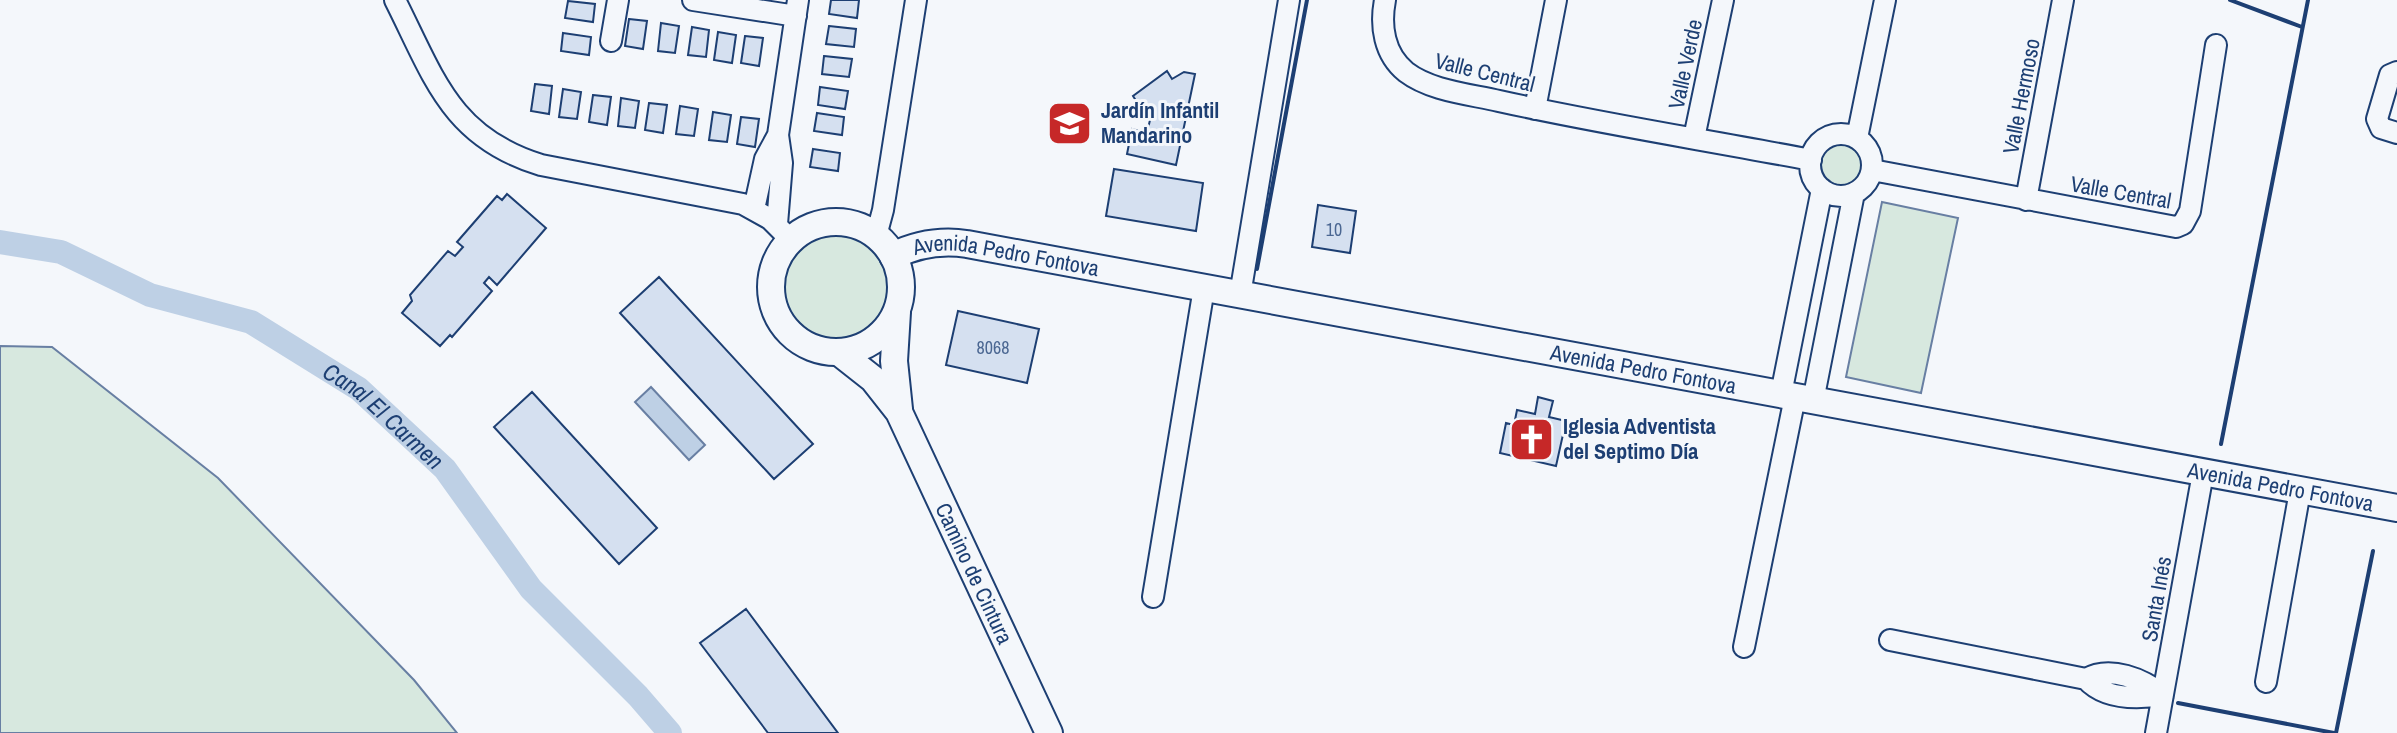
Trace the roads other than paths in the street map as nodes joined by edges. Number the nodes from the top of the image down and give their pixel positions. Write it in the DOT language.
graph roads {
  1 [pos="395,0"];
  2 [pos="618,0"];
  3 [pos="693,0"];
  4 [pos="916,0"];
  5 [pos="1289,0"];
  6 [pos="1385,0"];
  7 [pos="1556,0"];
  8 [pos="1723,0"];
  9 [pos="1885,0"];
  10 [pos="2063,0"];
  11 [pos="797,8"];
  12 [pos="611,41"];
  13 [pos="2216,45"];
  14 [pos="2397,72"];
  15 [pos="1535,109"];
  16 [pos="2397,133"];
  17 [pos="778,135"];
  18 [pos="1694,138"];
  19 [pos="1857,138"];
  20 [pos="1811,160"];
  21 [pos="1872,170"];
  22 [pos="1822,189"];
  23 [pos="1854,193"];
  24 [pos="2026,200"];
  25 [pos="754,209"];
  26 [pos="784,232"];
  27 [pos="876,236"];
  28 [pos="893,256"];
  29 [pos="1204,288"];
  30 [pos="1240,295"];
  31 [pos="897,309"];
  32 [pos="840,353"];
  33 [pos="1796,397"];
  34 [pos="899,412"];
  35 [pos="2203,473"];
  36 [pos="2300,491"];
  37 [pos="2397,508"];
  38 [pos="1153,597"];
  39 [pos="1890,640"];
  40 [pos="1744,647"];
  41 [pos="2266,682"];
  42 [pos="2163,695"];
  43 [pos="1049,733"];
  44 [pos="2156,733"];
  1 -- 25 [label="street"];
  2 -- 12 [label="street"];
  3 -- 11 [label="street"];
  4 -- 27 [label="street"];
  5 -- 30 [label="street"];
  6 -- 15 [label="street, Valle Central"];
  7 -- 15 [label="street"];
  8 -- 18 [label="street, Valle Verde"];
  9 -- 19 [label="street"];
  10 -- 24 [label="street, Valle Hermoso"];
  11 -- 17 [label="street"];
  13 -- 24 [label="street, Valle Central"];
  14 -- 16 [label="street"];
  15 -- 18 [label="street, Valle Central"];
  17 -- 25 [label="street"];
  17 -- 26 [label="street"];
  18 -- 20 [label="street, Valle Central"];
  19 -- 20 [label="street"];
  19 -- 21 [label="street"];
  20 -- 22 [label="street"];
  21 -- 23 [label="street"];
  21 -- 24 [label="street, Valle Central"];
  22 -- 23 [label="street"];
  22 -- 33 [label="street"];
  23 -- 33 [label="street"];
  25 -- 26 [label="street"];
  26 -- 27 [label="street"];
  26 -- 32 [label="street"];
  27 -- 28 [label="street"];
  28 -- 29 [label="street, Avenida Pedro Fontova"];
  28 -- 31 [label="street"];
  29 -- 30 [label="street, Avenida Pedro Fontova"];
  29 -- 38 [label="street"];
  30 -- 33 [label="street, Avenida Pedro Fontova"];
  31 -- 32 [label="street"];
  31 -- 34 [label="street, Camino de Cintura"];
  32 -- 34 [label="street, Camino de Cintura"];
  33 -- 35 [label="street, Avenida Pedro Fontova"];
  33 -- 40 [label="street"];
  34 -- 43 [label="street, Camino de Cintura"];
  35 -- 36 [label="street, Avenida Pedro Fontova"];
  35 -- 42 [label="street, Santa Inés"];
  36 -- 37 [label="street, Avenida Pedro Fontova"];
  36 -- 41 [label="street"];
  39 -- 42 [label="street"];
  42 -- 44 [label="street, Santa Inés"];
}
